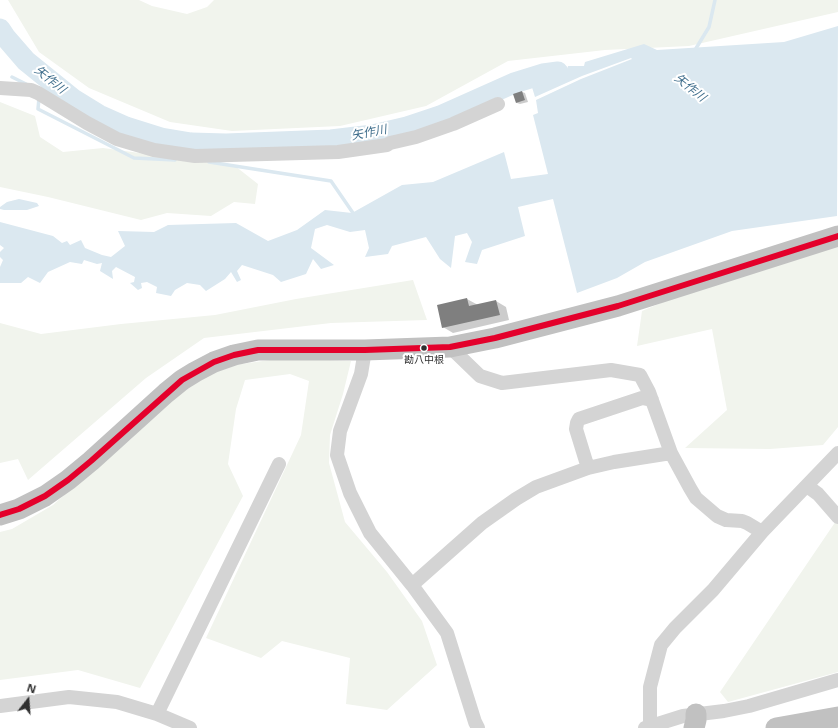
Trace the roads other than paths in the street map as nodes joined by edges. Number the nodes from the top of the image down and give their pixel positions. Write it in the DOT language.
graph roads {
  1 [pos="0,88"];
  2 [pos="498,104"];
  3 [pos="838,236"];
  4 [pos="450,347"];
  5 [pos="365,350"];
  6 [pos="652,400"];
  7 [pos="838,452"];
  8 [pos="671,453"];
  9 [pos="279,464"];
  10 [pos="588,468"];
  11 [pos="807,486"];
  12 [pos="0,515"];
  13 [pos="838,517"];
  14 [pos="762,532"];
  15 [pos="412,585"];
  16 [pos="838,680"];
  17 [pos="7,705"];
  18 [pos="157,714"];
  19 [pos="838,717"];
  20 [pos="695,721"];
  21 [pos="648,727"];
  22 [pos="190,728"];
  23 [pos="478,728"];
  24 [pos="776,728"];
  1 -- 2 [label="street"];
  3 -- 4 [label="highway"];
  4 -- 5 [label="highway"];
  4 -- 6 [label="street"];
  5 -- 12 [label="highway"];
  5 -- 15 [label="street"];
  6 -- 8 [label="street"];
  6 -- 10 [label="street"];
  7 -- 11 [label="street"];
  8 -- 10 [label="street"];
  8 -- 14 [label="street"];
  9 -- 18 [label="street"];
  10 -- 15 [label="street"];
  11 -- 13 [label="street"];
  11 -- 14 [label="street"];
  14 -- 21 [label="street"];
  15 -- 23 [label="street"];
  16 -- 20 [label="street"];
  17 -- 18 [label="street"];
  18 -- 22 [label="street"];
  19 -- 24 [label="highway"];
  20 -- 21 [label="street"];
}
